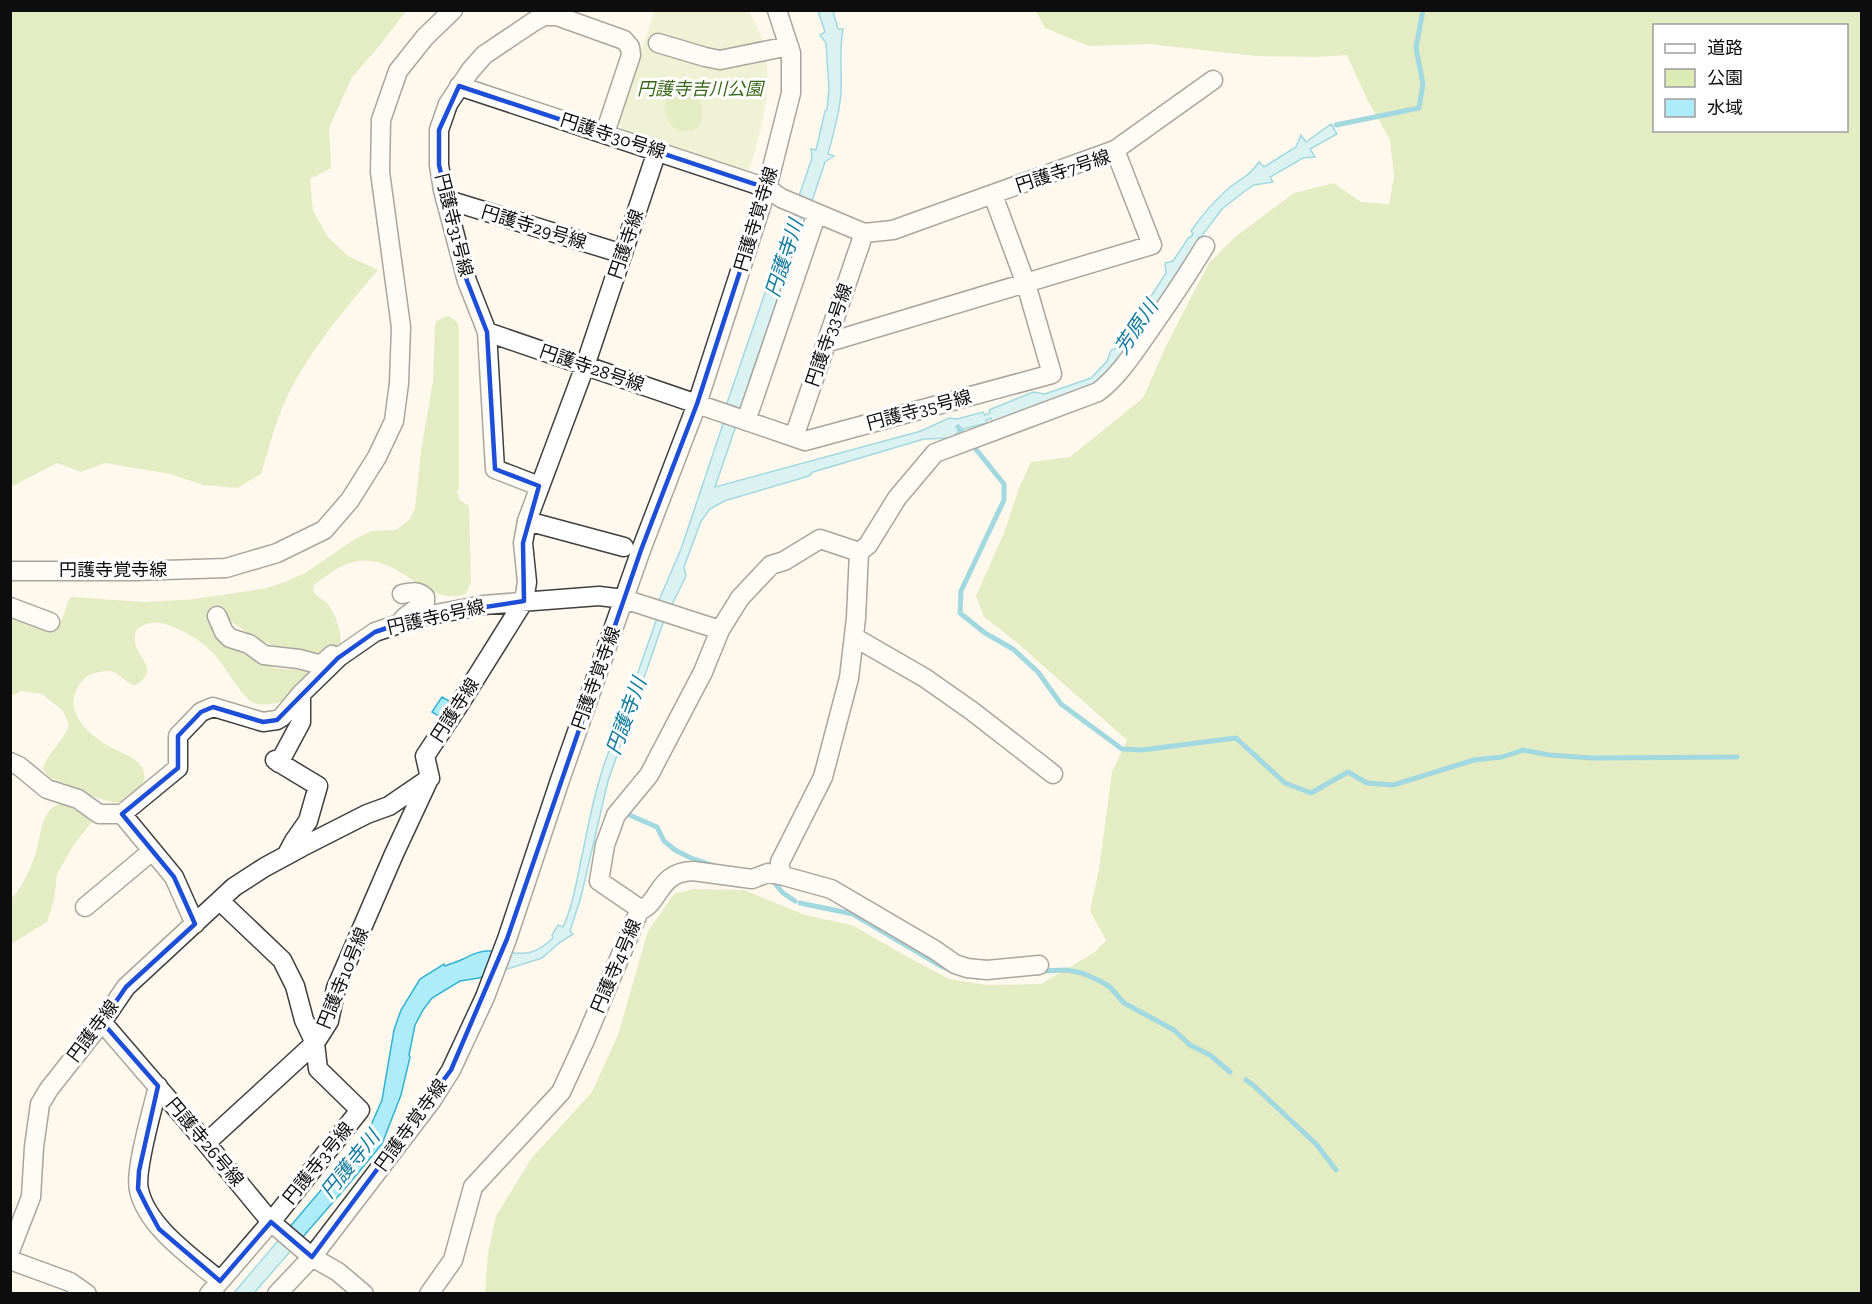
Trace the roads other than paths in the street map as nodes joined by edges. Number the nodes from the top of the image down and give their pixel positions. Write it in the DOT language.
graph roads {
  1 [pos="453,10"];
  2 [pos="777,10"];
  3 [pos="658,43"];
  4 [pos="789,46"];
  5 [pos="1213,80"];
  6 [pos="459,87"];
  7 [pos="605,133"];
  8 [pos="1115,150"];
  9 [pos="657,151"];
  10 [pos="774,193"];
  11 [pos="993,195"];
  12 [pos="445,199"];
  13 [pos="814,211"];
  14 [pos="864,232"];
  15 [pos="1205,246"];
  16 [pos="622,254"];
  17 [pos="1026,284"];
  18 [pos="487,332"];
  19 [pos="826,343"];
  20 [pos="585,366"];
  21 [pos="704,407"];
  22 [pos="746,421"];
  23 [pos="794,437"];
  24 [pos="539,486"];
  25 [pos="527,521"];
  26 [pos="624,547"];
  27 [pos="859,552"];
  28 [pos="10,571"];
  29 [pos="402,594"];
  30 [pos="624,599"];
  31 [pos="524,601"];
  32 [pos="10,607"];
  33 [pos="217,616"];
  34 [pos="50,622"];
  35 [pos="402,623"];
  36 [pos="720,630"];
  37 [pos="854,637"];
  38 [pos="339,658"];
  39 [pos="301,694"];
  40 [pos="10,762"];
  41 [pos="1053,774"];
  42 [pos="430,778"];
  43 [pos="122,814"];
  44 [pos="152,851"];
  45 [pos="286,856"];
  46 [pos="257,864"];
  47 [pos="784,876"];
  48 [pos="245,881"];
  49 [pos="220,901"];
  50 [pos="85,907"];
  51 [pos="639,911"];
  52 [pos="195,924"];
  53 [pos="1039,965"];
  54 [pos="102,1022"];
  55 [pos="315,1043"];
  56 [pos="158,1086"];
  57 [pos="206,1143"];
  58 [pos="276,1226"];
  59 [pos="10,1251"];
  60 [pos="307,1253"];
  61 [pos="10,1260"];
  62 [pos="214,1287"];
  63 [pos="87,1293"];
  64 [pos="277,1293"];
  65 [pos="364,1293"];
  66 [pos="429,1293"];
  1 -- 28 [label="street, 円護寺覚寺線"];
  2 -- 4 [label="street, 円護寺覚寺線"];
  3 -- 4 [label="street"];
  4 -- 10 [label="street, 円護寺覚寺線"];
  5 -- 8 [label="street"];
  6 -- 7 [label="street, 円護寺30号線"];
  6 -- 7 [label="street, 円護寺31号線"];
  6 -- 12 [label="street, 円護寺31号線"];
  7 -- 9 [label="street, 円護寺30号線"];
  8 -- 11 [label="street, 円護寺7号線"];
  8 -- 17 [label="street, 円護寺7号線"];
  9 -- 10 [label="street, 円護寺30号線"];
  9 -- 16 [label="street, 円護寺線"];
  10 -- 13 [label="street, 円護寺7号線"];
  10 -- 21 [label="street, 円護寺覚寺線"];
  11 -- 14 [label="street, 円護寺7号線"];
  11 -- 17 [label="street"];
  12 -- 16 [label="street, 円護寺29号線"];
  12 -- 18 [label="street, 円護寺31号線"];
  13 -- 14 [label="street, 円護寺7号線"];
  13 -- 22 [label="street"];
  14 -- 19 [label="street, 円護寺33号線"];
  15 -- 27 [label="street"];
  16 -- 20 [label="street, 円護寺線"];
  17 -- 19 [label="street, 円護寺7号線"];
  17 -- 23 [label="street, 円護寺35号線"];
  18 -- 20 [label="street, 円護寺28号線"];
  18 -- 24 [label="street, 円護寺31号線"];
  19 -- 23 [label="street, 円護寺33号線"];
  20 -- 21 [label="street, 円護寺28号線"];
  20 -- 24 [label="street, 円護寺線"];
  21 -- 22 [label="street, 円護寺35号線"];
  21 -- 30 [label="street, 円護寺覚寺線"];
  22 -- 23 [label="street, 円護寺35号線"];
  24 -- 25 [label="street, 円護寺線"];
  25 -- 26 [label="street"];
  25 -- 31 [label="street, 円護寺線"];
  27 -- 36 [label="street"];
  27 -- 37 [label="street"];
  29 -- 35 [label="street"];
  30 -- 31 [label="street, 円護寺6号線"];
  30 -- 36 [label="street"];
  30 -- 60 [label="street, 円護寺覚寺線"];
  31 -- 35 [label="street, 円護寺6号線"];
  31 -- 42 [label="street, 円護寺線"];
  32 -- 34 [label="street"];
  33 -- 38 [label="street"];
  35 -- 38 [label="street, 円護寺6号線"];
  36 -- 51 [label="street, 円護寺4号線"];
  37 -- 41 [label="street"];
  37 -- 47 [label="street"];
  38 -- 39 [label="street, 円護寺6号線"];
  39 -- 43 [label="street, 円護寺6号線"];
  39 -- 45 [label="street"];
  40 -- 43 [label="street"];
  42 -- 45 [label="street, 円護寺線"];
  42 -- 55 [label="street, 円護寺10号線"];
  43 -- 44 [label="street"];
  44 -- 50 [label="street"];
  44 -- 52 [label="street"];
  45 -- 48 [label="street, 円護寺線"];
  46 -- 48 [label="street"];
  47 -- 51 [label="street"];
  47 -- 53 [label="street"];
  48 -- 49 [label="street, 円護寺線"];
  49 -- 52 [label="street, 円護寺線"];
  49 -- 55 [label="street, 円護寺3号線"];
  51 -- 66 [label="street, 円護寺4号線"];
  52 -- 54 [label="street, 円護寺線"];
  54 -- 56 [label="street, 円護寺26号線"];
  54 -- 59 [label="street, 円護寺線"];
  55 -- 57 [label="street, 円護寺10号線"];
  55 -- 58 [label="street, 円護寺3号線"];
  56 -- 57 [label="street, 円護寺26号線"];
  56 -- 62 [label="street"];
  57 -- 58 [label="street, 円護寺26号線"];
  58 -- 60 [label="street, 円護寺26号線"];
  58 -- 62 [label="street"];
  60 -- 64 [label="street, 円護寺覚寺線"];
  60 -- 65 [label="street, 円護寺26号線"];
  61 -- 63 [label="street"];
}
